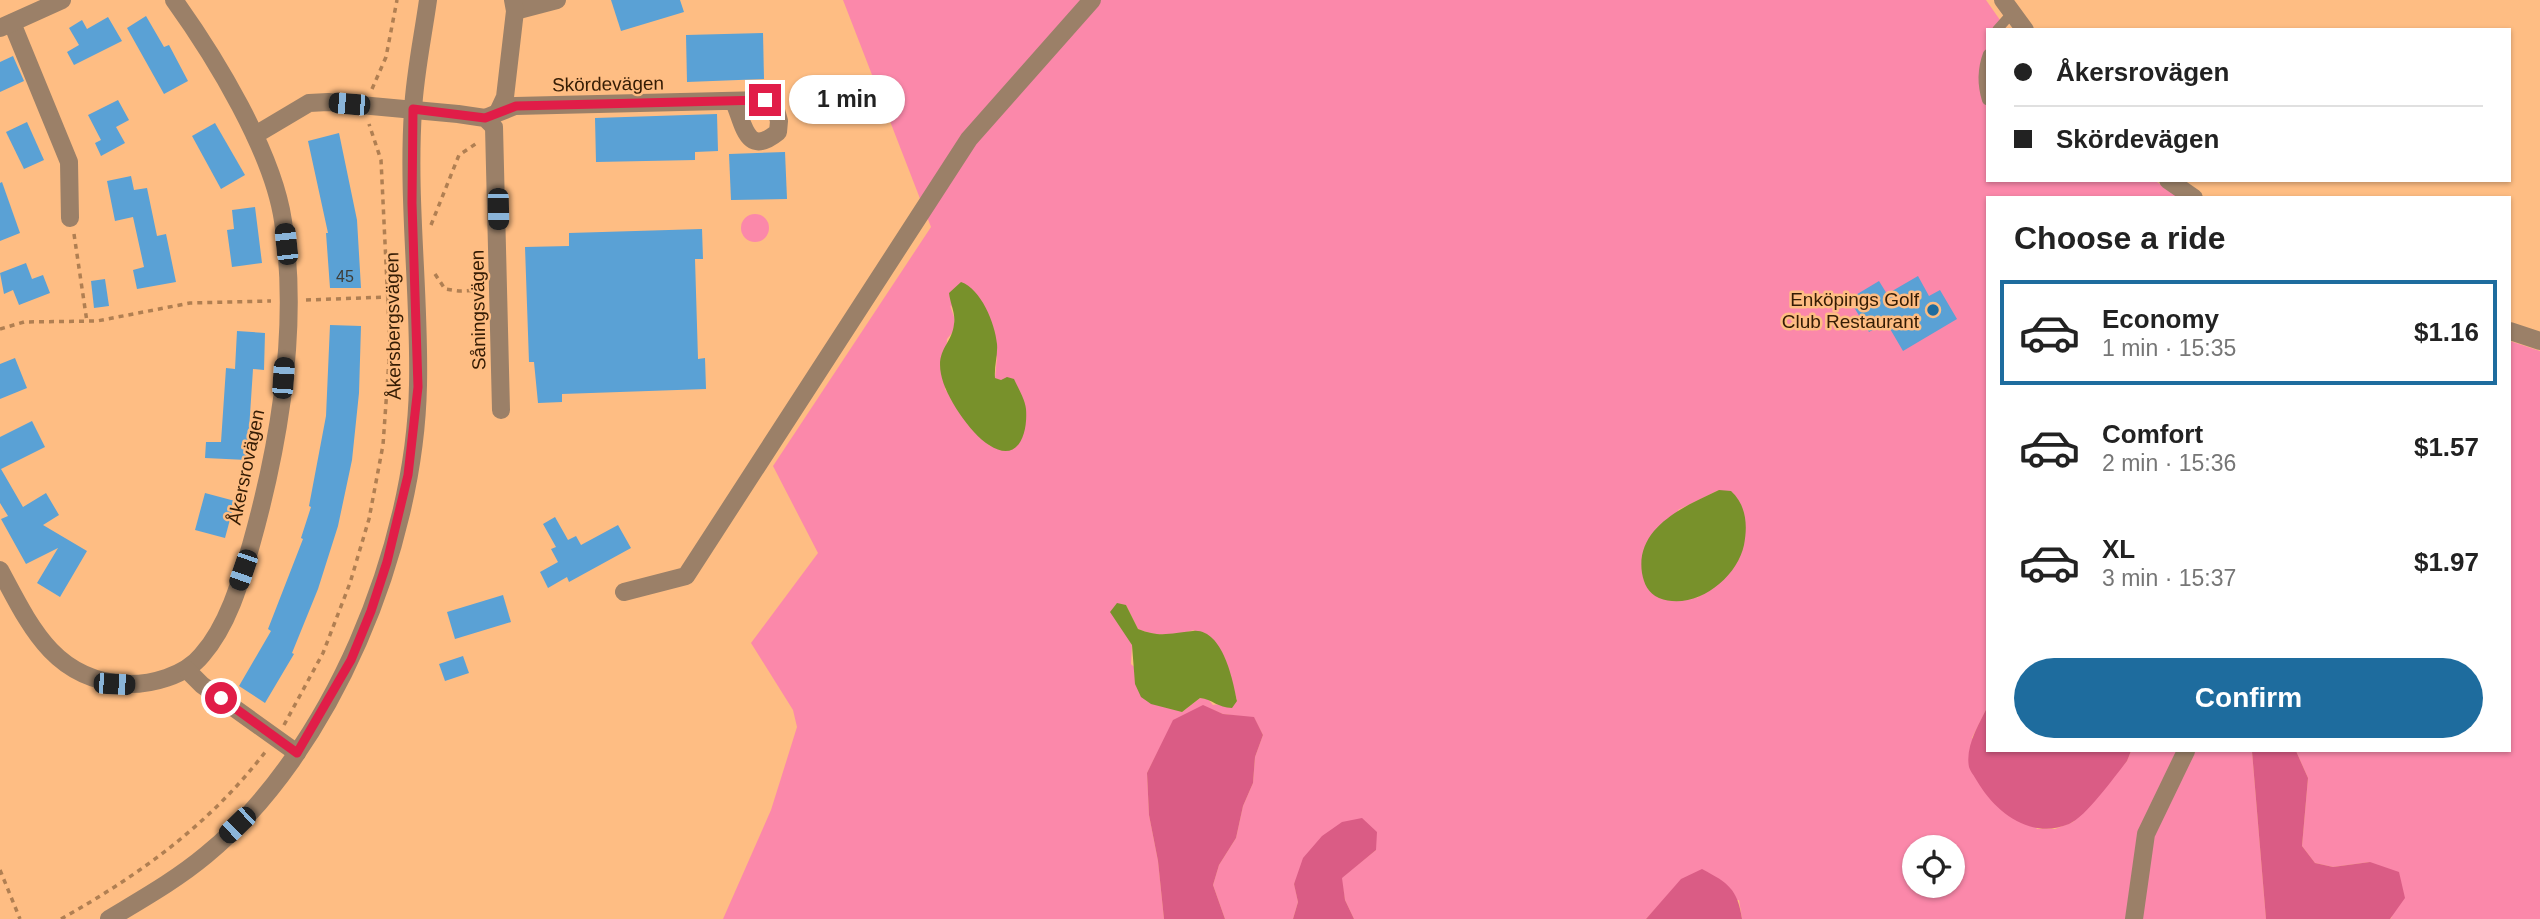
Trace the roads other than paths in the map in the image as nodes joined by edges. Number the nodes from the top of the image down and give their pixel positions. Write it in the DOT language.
graph roads {
  1 [pos="62,0"];
  2 [pos="174,0"];
  3 [pos="428,0"];
  4 [pos="557,0"];
  5 [pos="1092,0"];
  6 [pos="514,6"];
  7 [pos="2008,7"];
  8 [pos="6,25"];
  9 [pos="1998,28"];
  10 [pos="2024,28"];
  11 [pos="1986,59"];
  12 [pos="1986,97"];
  13 [pos="734,102"];
  14 [pos="413,109"];
  15 [pos="491,115"];
  16 [pos="255,135"];
  17 [pos="2171,182"];
  18 [pos="2191,196"];
  19 [pos="70,218"];
  20 [pos="2511,331"];
  21 [pos="2540,341"];
  22 [pos="501,410"];
  23 [pos="0,570"];
  24 [pos="624,592"];
  25 [pos="186,669"];
  26 [pos="2186,752"];
  27 [pos="297,753"];
  28 [pos="109,919"];
  29 [pos="2134,919"];
  1 -- 8 [label="street"];
  2 -- 16 [label="street, Åkersrovägen"];
  3 -- 14 [label="street, Åkersbergsvägen"];
  4 -- 6 [label="street"];
  5 -- 24 [label="street"];
  6 -- 15 [label="street"];
  7 -- 9 [label="lane"];
  7 -- 10 [label="street"];
  8 -- 19 [label="street"];
  11 -- 12 [label="lane"];
  13 -- 15 [label="street, Skördevägen"];
  14 -- 15 [label="street"];
  14 -- 16 [label="street"];
  14 -- 27 [label="street, Åkersbergsvägen"];
  15 -- 22 [label="street, Såningsvägen"];
  16 -- 25 [label="street, Åkersrovägen"];
  17 -- 18 [label="street"];
  20 -- 21 [label="street"];
  23 -- 25 [label="street, Åkersrovägen"];
  25 -- 27 [label="street"];
  26 -- 29 [label="street"];
  27 -- 28 [label="street, Åkersbergsvägen"];
}
